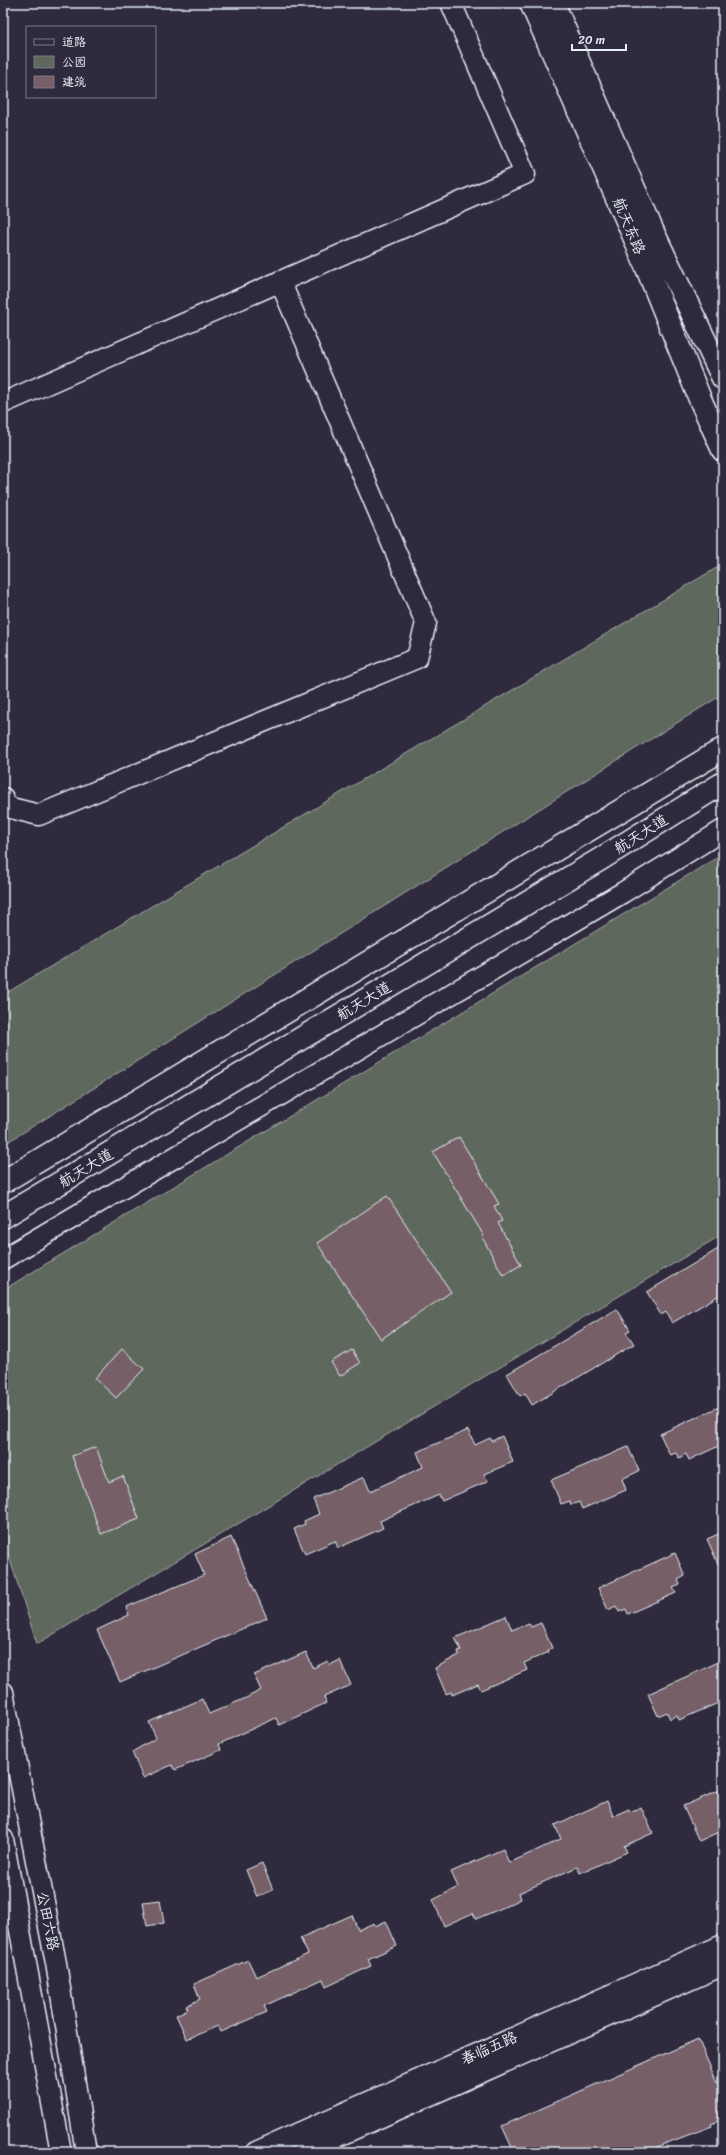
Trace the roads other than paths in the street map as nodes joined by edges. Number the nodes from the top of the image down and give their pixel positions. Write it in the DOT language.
graph roads {
  1 [pos="451,3"];
  2 [pos="530,3"];
  3 [pos="553,3"];
  4 [pos="280,281"];
  5 [pos="723,378"];
  6 [pos="3,403"];
  7 [pos="723,450"];
  8 [pos="723,749"];
  9 [pos="723,783"];
  10 [pos="3,798"];
  11 [pos="723,830"];
  12 [pos="3,1182"];
  13 [pos="3,1217"];
  14 [pos="3,1259"];
  15 [pos="3,1692"];
  16 [pos="3,1839"];
  17 [pos="723,1945"];
  18 [pos="723,1965"];
  19 [pos="61,2152"];
  20 [pos="86,2152"];
  21 [pos="256,2152"];
  22 [pos="302,2152"];
  1 -- 4 [label="street"];
  2 -- 7 [label="main road, 航天东路"];
  3 -- 5 [label="main road, 航天东路"];
  4 -- 6 [label="street"];
  4 -- 10 [label="street"];
  8 -- 12 [label="main road, 航天大道"];
  9 -- 13 [label="main road, 航天大道"];
  11 -- 14 [label="street"];
  15 -- 20 [label="street, 公田六路"];
  16 -- 19 [label="street, 公田六路"];
  17 -- 21 [label="street, 春临五路"];
  18 -- 22 [label="street, 春临五路"];
}
